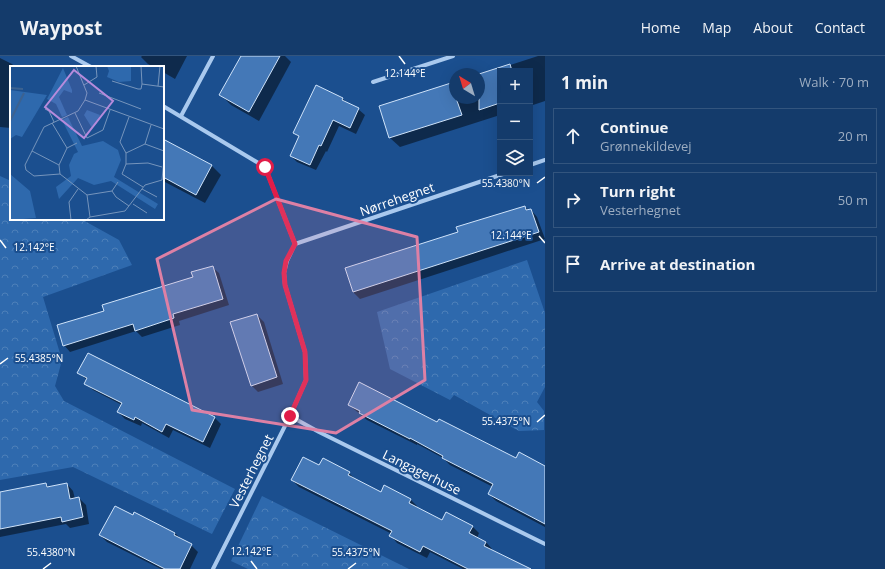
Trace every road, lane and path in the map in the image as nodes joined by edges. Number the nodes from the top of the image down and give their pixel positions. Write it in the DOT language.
graph roads {
  1 [pos="71,56"];
  2 [pos="214,56"];
  3 [pos="453,56"];
  4 [pos="89,66"];
  5 [pos="373,82"];
  6 [pos="164,107"];
  7 [pos="181,116"];
  8 [pos="545,160"];
  9 [pos="533,164"];
  10 [pos="497,176"];
  11 [pos="295,244"];
  12 [pos="290,416"];
  13 [pos="545,544"];
  14 [pos="213,569"];
  1 -- 4 [label="street"];
  2 -- 7 [label="street"];
  3 -- 5 [label="street"];
  6 -- 7 [label="street"];
  7 -- 11 [label="street"];
  8 -- 9 [label="street"];
  10 -- 11 [label="street, Nørrehegnet"];
  11 -- 12 [label="street, Vesterhegnet"];
  12 -- 13 [label="street, Langagerhuse"];
  12 -- 14 [label="street, Vesterhegnet"];
}
